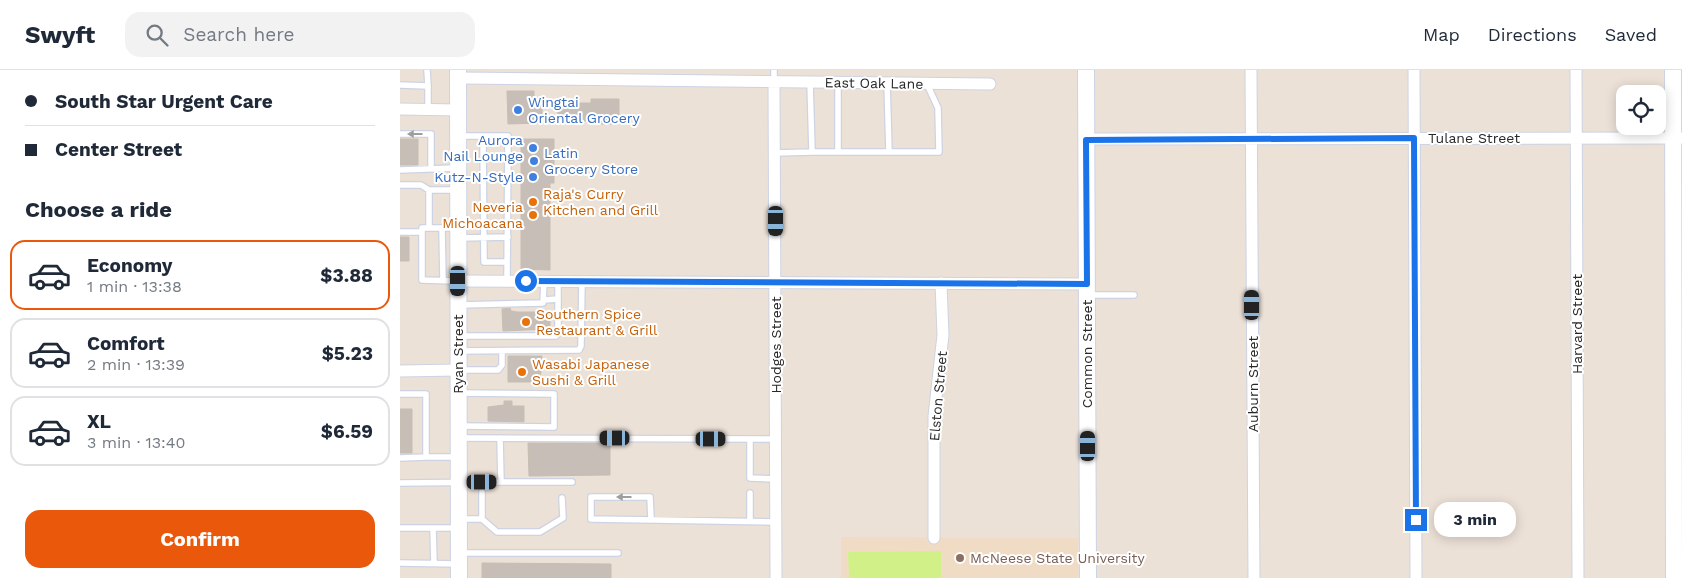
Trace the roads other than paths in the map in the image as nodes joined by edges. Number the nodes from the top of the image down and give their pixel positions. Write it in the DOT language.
graph roads {
  1 [pos="427,70"];
  2 [pos="1086,70"];
  3 [pos="1251,70"];
  4 [pos="1414,70"];
  5 [pos="1576,70"];
  6 [pos="1673,70"];
  7 [pos="458,74"];
  8 [pos="477,74"];
  9 [pos="522,75"];
  10 [pos="774,76"];
  11 [pos="810,82"];
  12 [pos="838,83"];
  13 [pos="887,83"];
  14 [pos="927,84"];
  15 [pos="990,84"];
  16 [pos="400,85"];
  17 [pos="428,86"];
  18 [pos="400,109"];
  19 [pos="428,110"];
  20 [pos="458,110"];
  21 [pos="400,134"];
  22 [pos="458,136"];
  23 [pos="483,136"];
  24 [pos="1252,138"];
  25 [pos="1414,138"];
  26 [pos="1576,138"];
  27 [pos="1677,138"];
  28 [pos="1086,140"];
  29 [pos="812,152"];
  30 [pos="838,152"];
  31 [pos="889,152"];
  32 [pos="775,153"];
  33 [pos="431,168"];
  34 [pos="458,168"];
  35 [pos="400,170"];
  36 [pos="400,185"];
  37 [pos="429,190"];
  38 [pos="458,190"];
  39 [pos="428,228"];
  40 [pos="400,232"];
  41 [pos="422,232"];
  42 [pos="448,236"];
  43 [pos="483,237"];
  44 [pos="508,237"];
  45 [pos="507,262"];
  46 [pos="450,280"];
  47 [pos="507,281"];
  48 [pos="544,281"];
  49 [pos="558,281"];
  50 [pos="582,281"];
  51 [pos="776,282"];
  52 [pos="941,283"];
  53 [pos="1087,290"];
  54 [pos="1134,295"];
  55 [pos="558,299"];
  56 [pos="544,300"];
  57 [pos="458,305"];
  58 [pos="458,344"];
  59 [pos="502,351"];
  60 [pos="458,370"];
  61 [pos="400,371"];
  62 [pos="458,393"];
  63 [pos="400,394"];
  64 [pos="458,432"];
  65 [pos="500,438"];
  66 [pos="750,439"];
  67 [pos="776,439"];
  68 [pos="426,457"];
  69 [pos="458,457"];
  70 [pos="400,458"];
  71 [pos="776,479"];
  72 [pos="458,482"];
  73 [pos="501,482"];
  74 [pos="572,482"];
  75 [pos="400,483"];
  76 [pos="482,492"];
  77 [pos="750,493"];
  78 [pos="562,498"];
  79 [pos="482,519"];
  80 [pos="651,520"];
  81 [pos="750,521"];
  82 [pos="776,522"];
  83 [pos="459,523"];
  84 [pos="400,528"];
  85 [pos="433,528"];
  86 [pos="934,538"];
  87 [pos="618,554"];
  88 [pos="400,563"];
  89 [pos="434,564"];
  90 [pos="459,565"];
  91 [pos="776,578"];
  92 [pos="1088,578"];
  93 [pos="1254,578"];
  94 [pos="1416,578"];
  95 [pos="1578,578"];
  96 [pos="1674,578"];
  1 -- 17 [label="lane"];
  2 -- 28 [label="street, Common Street"];
  3 -- 24 [label="street, Auburn Street"];
  4 -- 25 [label="street"];
  5 -- 26 [label="street, Harvard Street"];
  6 -- 27 [label="street"];
  7 -- 8 [label="street, East Oak Lane"];
  7 -- 20 [label="street, Ryan Street"];
  8 -- 9 [label="street, East Oak Lane"];
  9 -- 10 [label="street, East Oak Lane"];
  10 -- 11 [label="street, East Oak Lane"];
  10 -- 32 [label="street, Hodges Street"];
  11 -- 12 [label="street, East Oak Lane"];
  11 -- 29 [label="lane"];
  12 -- 13 [label="street, East Oak Lane"];
  12 -- 30 [label="lane"];
  13 -- 14 [label="street, East Oak Lane"];
  13 -- 31 [label="lane"];
  14 -- 15 [label="street, East Oak Lane"];
  14 -- 31 [label="lane"];
  16 -- 17 [label="lane"];
  17 -- 19 [label="lane"];
  18 -- 19 [label="street"];
  19 -- 20 [label="street"];
  20 -- 22 [label="street, Ryan Street"];
  33 -- 21 [label="lane, one-way"];
  22 -- 23 [label="lane"];
  22 -- 34 [label="street, Ryan Street"];
  23 -- 43 [label="lane"];
  23 -- 44 [label="lane"];
  24 -- 25 [label="street, Tulane Street"];
  24 -- 28 [label="street, Tulane Street"];
  24 -- 93 [label="street, Auburn Street"];
  25 -- 26 [label="street, Tulane Street"];
  25 -- 94 [label="street"];
  26 -- 27 [label="street, Tulane Street"];
  26 -- 95 [label="street, Harvard Street"];
  27 -- 96 [label="street"];
  28 -- 53 [label="street, Common Street"];
  29 -- 30 [label="lane"];
  29 -- 32 [label="lane"];
  30 -- 31 [label="lane"];
  32 -- 51 [label="street, Hodges Street"];
  33 -- 34 [label="lane"];
  33 -- 35 [label="lane"];
  34 -- 38 [label="street, Ryan Street"];
  36 -- 37 [label="lane"];
  37 -- 38 [label="lane"];
  37 -- 39 [label="lane"];
  38 -- 42 [label="street, Ryan Street"];
  39 -- 41 [label="lane"];
  39 -- 42 [label="lane"];
  40 -- 41 [label="lane"];
  41 -- 46 [label="lane"];
  42 -- 43 [label="lane"];
  42 -- 46 [label="street, Ryan Street"];
  42 -- 46 [label="lane"];
  43 -- 44 [label="lane"];
  43 -- 45 [label="lane"];
  44 -- 45 [label="lane"];
  45 -- 47 [label="lane"];
  46 -- 47 [label="street"];
  46 -- 57 [label="street, Ryan Street"];
  47 -- 48 [label="street"];
  48 -- 49 [label="street"];
  48 -- 56 [label="lane"];
  49 -- 50 [label="street"];
  49 -- 55 [label="lane"];
  50 -- 51 [label="street"];
  50 -- 59 [label="lane"];
  51 -- 52 [label="street"];
  51 -- 67 [label="street, Hodges Street"];
  52 -- 53 [label="street"];
  52 -- 86 [label="street, Elston Street"];
  53 -- 54 [label="lane"];
  53 -- 92 [label="street, Common Street"];
  55 -- 56 [label="lane"];
  55 -- 58 [label="lane"];
  56 -- 57 [label="lane"];
  57 -- 58 [label="street, Ryan Street"];
  58 -- 59 [label="lane"];
  58 -- 60 [label="street, Ryan Street"];
  59 -- 60 [label="lane"];
  60 -- 61 [label="street"];
  60 -- 62 [label="street, Ryan Street"];
  62 -- 64 [label="street, Ryan Street"];
  62 -- 64 [label="lane"];
  63 -- 68 [label="lane"];
  64 -- 65 [label="lane"];
  64 -- 69 [label="street, Ryan Street"];
  65 -- 66 [label="lane"];
  65 -- 73 [label="lane"];
  66 -- 67 [label="lane"];
  66 -- 71 [label="lane"];
  67 -- 71 [label="street, Hodges Street"];
  68 -- 69 [label="lane"];
  68 -- 70 [label="lane"];
  69 -- 72 [label="street, Ryan Street"];
  71 -- 82 [label="street, Hodges Street"];
  72 -- 73 [label="lane"];
  72 -- 75 [label="lane"];
  72 -- 83 [label="street, Ryan Street"];
  73 -- 74 [label="lane"];
  76 -- 79 [label="lane"];
  77 -- 81 [label="lane"];
  78 -- 79 [label="lane"];
  79 -- 83 [label="lane"];
  80 -- 80 [label="lane, one-way"];
  80 -- 81 [label="lane"];
  81 -- 82 [label="lane"];
  82 -- 91 [label="street, Hodges Street"];
  83 -- 85 [label="lane"];
  83 -- 90 [label="street, Ryan Street"];
  84 -- 85 [label="lane"];
  85 -- 89 [label="lane"];
  87 -- 90 [label="lane"];
  88 -- 89 [label="lane"];
  89 -- 90 [label="lane"];
}
